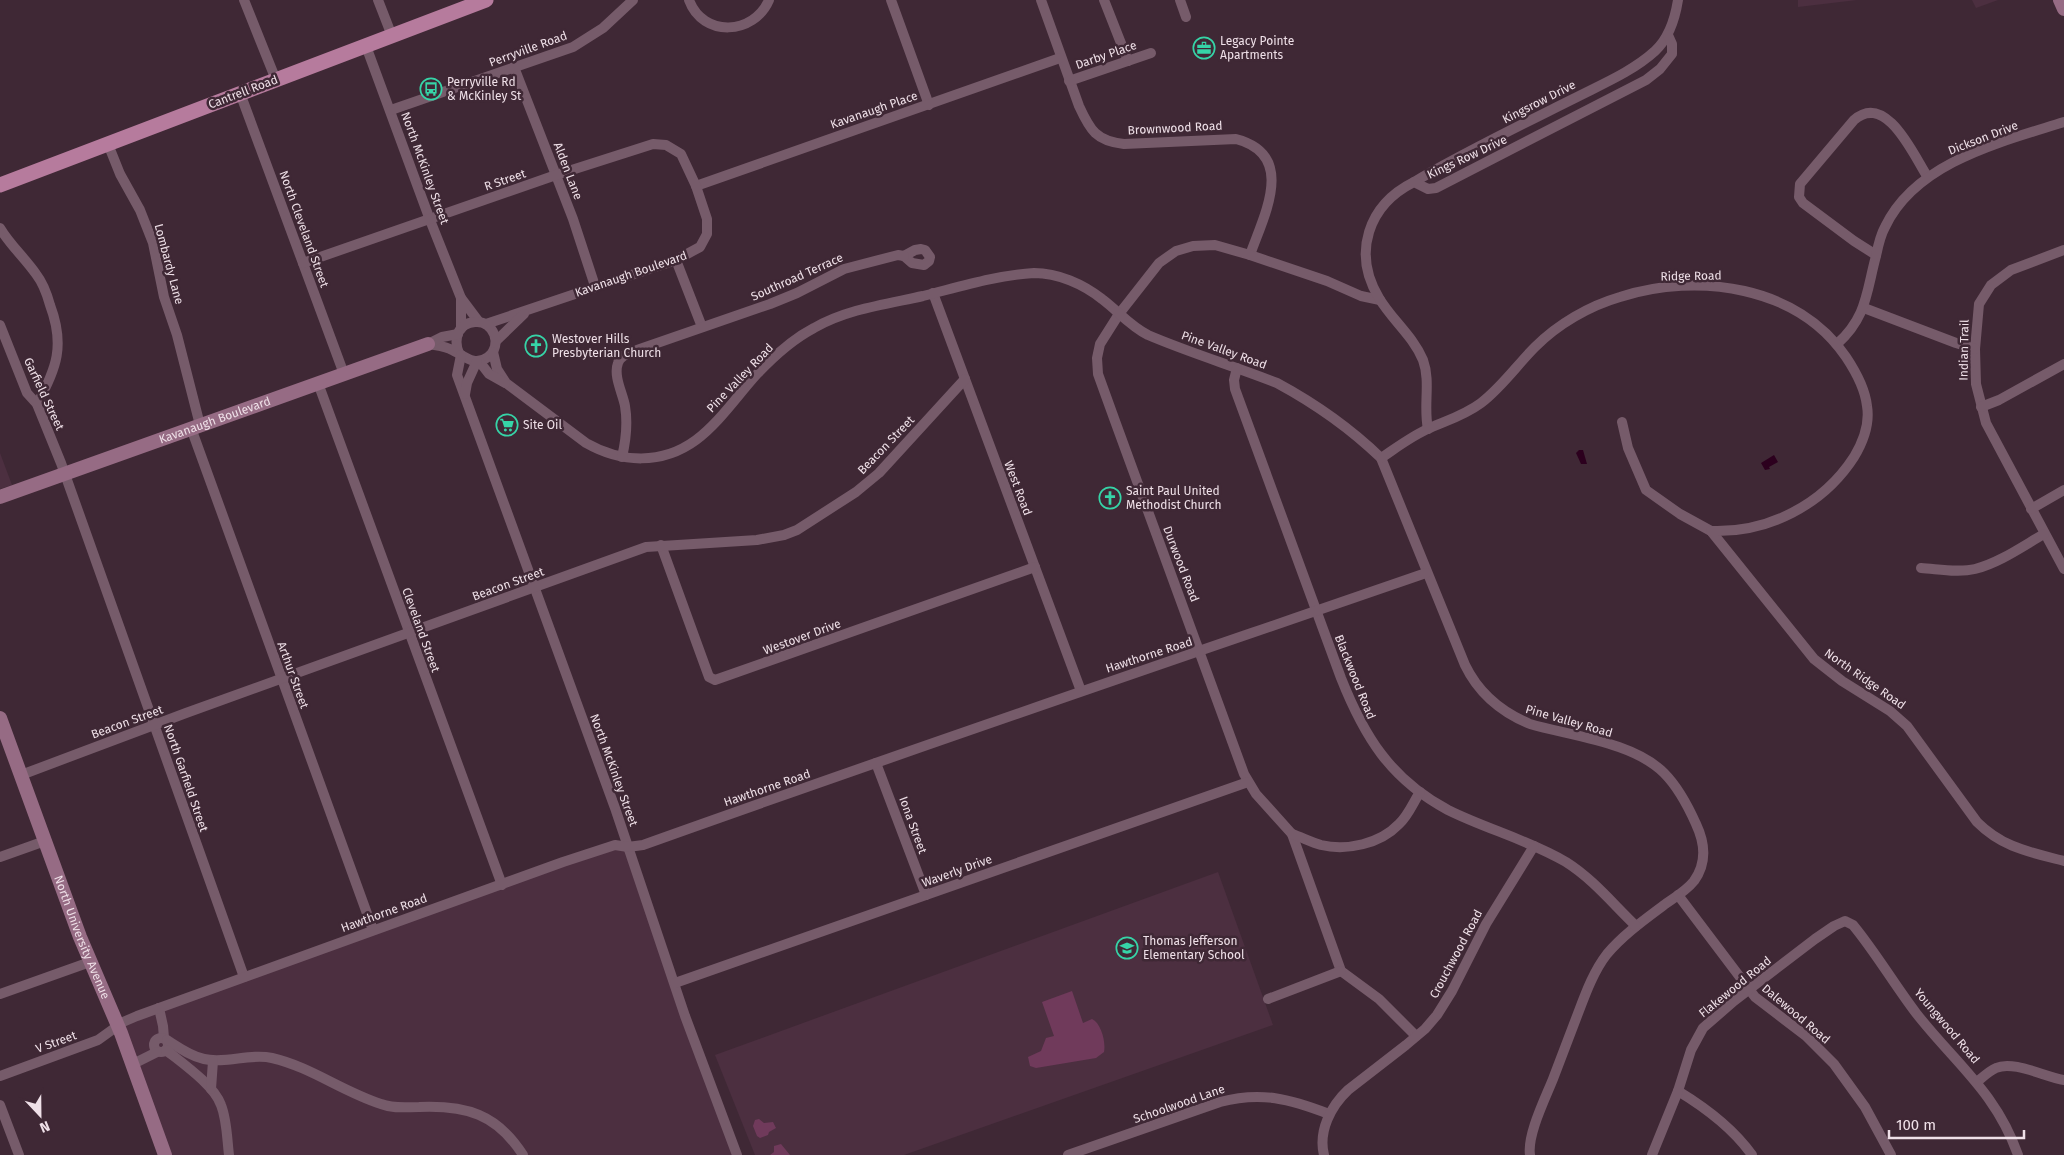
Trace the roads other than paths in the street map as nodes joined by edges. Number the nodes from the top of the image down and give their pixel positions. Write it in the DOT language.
graph roads {
  1 [pos="244,0"];
  2 [pos="378,0"];
  3 [pos="486,0"];
  4 [pos="633,0"];
  5 [pos="689,0"];
  6 [pos="769,0"];
  7 [pos="891,0"];
  8 [pos="1041,0"];
  9 [pos="1104,0"];
  10 [pos="1180,0"];
  11 [pos="1678,0"];
  12 [pos="2060,0"];
  13 [pos="2064,9"];
  14 [pos="1186,17"];
  15 [pos="1668,34"];
  16 [pos="392,36"];
  17 [pos="366,46"];
  18 [pos="1151,53"];
  19 [pos="1060,58"];
  20 [pos="1128,61"];
  21 [pos="514,67"];
  22 [pos="276,80"];
  23 [pos="1068,81"];
  24 [pos="240,93"];
  25 [pos="929,105"];
  26 [pos="391,110"];
  27 [pos="2064,122"];
  28 [pos="108,144"];
  29 [pos="556,175"];
  30 [pos="1927,176"];
  31 [pos="1414,182"];
  32 [pos="0,185"];
  33 [pos="696,186"];
  34 [pos="430,220"];
  35 [pos="0,228"];
  36 [pos="2064,250"];
  37 [pos="1250,254"];
  38 [pos="1876,255"];
  39 [pos="904,256"];
  40 [pos="676,260"];
  41 [pos="303,263"];
  42 [pos="595,286"];
  43 [pos="933,293"];
  44 [pos="461,298"];
  45 [pos="1380,300"];
  46 [pos="1864,308"];
  47 [pos="529,311"];
  48 [pos="1119,314"];
  49 [pos="482,323"];
  50 [pos="0,325"];
  51 [pos="702,327"];
  52 [pos="459,331"];
  53 [pos="3,337"];
  54 [pos="496,341"];
  55 [pos="428,344"];
  56 [pos="1837,344"];
  57 [pos="1975,348"];
  58 [pos="493,352"];
  59 [pos="460,354"];
  60 [pos="478,361"];
  61 [pos="2064,364"];
  62 [pos="1237,368"];
  63 [pos="344,374"];
  64 [pos="965,379"];
  65 [pos="318,382"];
  66 [pos="506,383"];
  67 [pos="465,395"];
  68 [pos="37,404"];
  69 [pos="1981,407"];
  70 [pos="1622,422"];
  71 [pos="195,426"];
  72 [pos="1428,429"];
  73 [pos="622,457"];
  74 [pos="1381,458"];
  75 [pos="64,474"];
  76 [pos="2064,490"];
  77 [pos="0,497"];
  78 [pos="2031,509"];
  79 [pos="1711,531"];
  80 [pos="2044,534"];
  81 [pos="661,545"];
  82 [pos="1035,567"];
  83 [pos="1921,568"];
  84 [pos="2064,570"];
  85 [pos="1426,573"];
  86 [pos="534,588"];
  87 [pos="1316,611"];
  88 [pos="409,634"];
  89 [pos="1200,652"];
  90 [pos="282,680"];
  91 [pos="1081,691"];
  92 [pos="0,719"];
  93 [pos="154,725"];
  94 [pos="876,763"];
  95 [pos="21,776"];
  96 [pos="1248,782"];
  97 [pos="1420,792"];
  98 [pos="1292,834"];
  99 [pos="45,841"];
  100 [pos="1534,846"];
  101 [pos="628,847"];
  102 [pos="0,857"];
  103 [pos="2064,861"];
  104 [pos="502,885"];
  105 [pos="926,895"];
  106 [pos="1678,895"];
  107 [pos="1845,921"];
  108 [pos="1636,926"];
  109 [pos="372,930"];
  110 [pos="90,962"];
  111 [pos="1341,971"];
  112 [pos="244,977"];
  113 [pos="675,983"];
  114 [pos="1749,990"];
  115 [pos="0,994"];
  116 [pos="1268,999"];
  117 [pos="158,1008"];
  118 [pos="118,1026"];
  119 [pos="1416,1036"];
  120 [pos="163,1045"];
  121 [pos="213,1060"];
  122 [pos="133,1064"];
  123 [pos="0,1076"];
  124 [pos="2064,1080"];
  125 [pos="1977,1082"];
  126 [pos="211,1089"];
  127 [pos="1678,1091"];
  128 [pos="0,1105"];
  129 [pos="1329,1114"];
  130 [pos="19,1155"];
  131 [pos="165,1155"];
  132 [pos="229,1155"];
  133 [pos="523,1155"];
  134 [pos="737,1155"];
  135 [pos="1068,1155"];
  136 [pos="1324,1155"];
  137 [pos="1530,1155"];
  138 [pos="1652,1155"];
  139 [pos="1752,1155"];
  140 [pos="1891,1155"];
  141 [pos="2018,1155"];
  1 -- 22 [label="street"];
  2 -- 16 [label="street"];
  3 -- 16 [label="main road, Cantrell Road"];
  4 -- 21 [label="street, Perryville Road"];
  5 -- 6 [label="street"];
  7 -- 25 [label="street"];
  8 -- 19 [label="street, Brownwood Road"];
  9 -- 20 [label="street"];
  10 -- 14 [label="street"];
  11 -- 15 [label="street, Kings Row Drive"];
  12 -- 13 [label="street"];
  15 -- 31 [label="street, Kingsrow Drive"];
  15 -- 31 [label="street, Kings Row Drive"];
  16 -- 17 [label="main road, Cantrell Road"];
  17 -- 22 [label="main road, Cantrell Road"];
  17 -- 26 [label="street, North McKinley Street"];
  18 -- 20 [label="street, Darby Place"];
  19 -- 23 [label="street, Brownwood Road"];
  19 -- 25 [label="street, Kavanaugh Place"];
  20 -- 23 [label="street, Darby Place"];
  21 -- 26 [label="street, Perryville Road"];
  21 -- 29 [label="street, Alden Lane"];
  22 -- 24 [label="main road, Cantrell Road"];
  23 -- 37 [label="street, Brownwood Road"];
  24 -- 28 [label="main road, Cantrell Road"];
  24 -- 41 [label="street, North Cleveland Street"];
  25 -- 33 [label="street, Kavanaugh Place"];
  26 -- 34 [label="street, North McKinley Street"];
  27 -- 30 [label="street, Dickson Drive"];
  28 -- 32 [label="main road, Cantrell Road"];
  28 -- 71 [label="street, Lombardy Lane"];
  29 -- 33 [label="street, R Street"];
  29 -- 34 [label="street, R Street"];
  29 -- 42 [label="street, Alden Lane"];
  30 -- 38 [label="street, Dickson Drive"];
  30 -- 38 [label="street"];
  31 -- 45 [label="street, Kings Row Drive"];
  33 -- 40 [label="street, Kavanaugh Boulevard"];
  34 -- 41 [label="street, R Street"];
  34 -- 44 [label="street, North McKinley Street"];
  35 -- 68 [label="street"];
  36 -- 57 [label="street, Indian Trail"];
  37 -- 45 [label="street, Durwood Road"];
  37 -- 48 [label="street, Durwood Road"];
  38 -- 46 [label="street, Dickson Drive"];
  39 -- 51 [label="street, Southroad Terrace"];
  40 -- 42 [label="street, Kavanaugh Boulevard"];
  40 -- 51 [label="street"];
  41 -- 63 [label="street, North Cleveland Street"];
  42 -- 47 [label="street, Kavanaugh Boulevard"];
  43 -- 48 [label="street, Pine Valley Road"];
  43 -- 64 [label="street, West Road"];
  43 -- 73 [label="street, Pine Valley Road"];
  44 -- 49 [label="street"];
  44 -- 52 [label="street"];
  45 -- 72 [label="street, Kings Row Drive"];
  46 -- 56 [label="street, Dickson Drive"];
  46 -- 57 [label="street"];
  47 -- 49 [label="street"];
  47 -- 54 [label="street"];
  48 -- 62 [label="street, Pine Valley Road"];
  48 -- 89 [label="street, Durwood Road"];
  49 -- 52 [label="street"];
  49 -- 54 [label="street"];
  50 -- 53 [label="street, Garfield Street"];
  51 -- 73 [label="street, Southroad Terrace"];
  52 -- 55 [label="street"];
  52 -- 59 [label="street"];
  53 -- 68 [label="street, Garfield Street"];
  54 -- 58 [label="street"];
  55 -- 59 [label="street"];
  55 -- 63 [label="street, Kavanaugh Boulevard"];
  56 -- 72 [label="street, Ridge Road"];
  56 -- 79 [label="street, Ridge Road"];
  57 -- 69 [label="street, Indian Trail"];
  58 -- 60 [label="street"];
  58 -- 66 [label="street"];
  59 -- 60 [label="street"];
  59 -- 67 [label="street, North McKinley Street"];
  60 -- 66 [label="street, Pine Valley Road"];
  60 -- 67 [label="street"];
  61 -- 69 [label="street"];
  62 -- 74 [label="street, Pine Valley Road"];
  62 -- 87 [label="street, Blackwood Road"];
  63 -- 65 [label="street, Kavanaugh Boulevard"];
  64 -- 81 [label="street, Beacon Street"];
  64 -- 82 [label="street, West Road"];
  65 -- 71 [label="street, Kavanaugh Boulevard"];
  65 -- 88 [label="street, Cleveland Street"];
  66 -- 73 [label="street, Pine Valley Road"];
  67 -- 86 [label="street, North McKinley Street"];
  68 -- 75 [label="street, Garfield Street"];
  69 -- 78 [label="street, Indian Trail"];
  70 -- 79 [label="street"];
  71 -- 75 [label="street, Kavanaugh Boulevard"];
  71 -- 90 [label="street, Arthur Street"];
  72 -- 74 [label="street, Ridge Road"];
  74 -- 85 [label="street, Pine Valley Road"];
  75 -- 77 [label="street, Kavanaugh Boulevard"];
  75 -- 93 [label="street, North Garfield Street"];
  76 -- 78 [label="street"];
  78 -- 80 [label="street, Indian Trail"];
  79 -- 103 [label="street, North Ridge Road"];
  80 -- 83 [label="street"];
  80 -- 84 [label="street, Indian Trail"];
  81 -- 82 [label="street, Westover Drive"];
  81 -- 86 [label="street, Beacon Street"];
  82 -- 91 [label="street, West Road"];
  85 -- 87 [label="street, Hawthorne Road"];
  85 -- 106 [label="street, Pine Valley Road"];
  86 -- 88 [label="street, Beacon Street"];
  86 -- 101 [label="street, North McKinley Street"];
  87 -- 89 [label="street, Hawthorne Road"];
  87 -- 97 [label="street, Blackwood Road"];
  88 -- 90 [label="street, Beacon Street"];
  88 -- 104 [label="street, Cleveland Street"];
  89 -- 91 [label="street, Hawthorne Road"];
  89 -- 96 [label="street, Durwood Road"];
  90 -- 93 [label="street, Beacon Street"];
  90 -- 109 [label="street, Arthur Street"];
  91 -- 94 [label="street, Hawthorne Road"];
  92 -- 95 [label="street, North University Avenue"];
  93 -- 95 [label="street, Beacon Street"];
  93 -- 112 [label="street, North Garfield Street"];
  94 -- 101 [label="street, Hawthorne Road"];
  94 -- 105 [label="street, Iona Street"];
  95 -- 99 [label="street, North University Avenue"];
  96 -- 98 [label="street, Durwood Road"];
  96 -- 105 [label="street, Waverly Drive"];
  97 -- 98 [label="street"];
  97 -- 100 [label="street, Blackwood Road"];
  98 -- 111 [label="street, Durwood Road"];
  99 -- 102 [label="street"];
  99 -- 110 [label="street, North University Avenue"];
  100 -- 108 [label="street, Blackwood Road"];
  100 -- 119 [label="street, Crouchwood Road"];
  101 -- 104 [label="street, Hawthorne Road"];
  101 -- 113 [label="street, North McKinley Street"];
  104 -- 109 [label="street, Hawthorne Road"];
  105 -- 113 [label="street, Waverly Drive"];
  106 -- 108 [label="street, Pine Valley Road"];
  106 -- 114 [label="street, Dalewood Road"];
  107 -- 114 [label="street, Flakewood Road"];
  107 -- 125 [label="street, Youngwood Road"];
  108 -- 137 [label="street, Pine Valley Road"];
  109 -- 112 [label="street, Hawthorne Road"];
  110 -- 115 [label="street"];
  110 -- 118 [label="street, North University Avenue"];
  111 -- 116 [label="street"];
  111 -- 119 [label="street"];
  112 -- 117 [label="street, Hawthorne Road"];
  113 -- 134 [label="street, North McKinley Street"];
  114 -- 127 [label="street, Flakewood Road"];
  114 -- 140 [label="street, Dalewood Road"];
  117 -- 118 [label="street, Hawthorne Road"];
  117 -- 120 [label="street"];
  118 -- 122 [label="street, North University Avenue"];
  118 -- 123 [label="street, V Street"];
  119 -- 129 [label="street, Crouchwood Road"];
  120 -- 121 [label="street"];
  120 -- 122 [label="street"];
  120 -- 126 [label="street"];
  121 -- 126 [label="street"];
  121 -- 133 [label="street"];
  122 -- 131 [label="street, North University Avenue"];
  124 -- 125 [label="street"];
  125 -- 141 [label="street, Youngwood Road"];
  126 -- 132 [label="street"];
  127 -- 138 [label="street, Flakewood Road"];
  127 -- 139 [label="street"];
  128 -- 130 [label="street"];
  129 -- 135 [label="street, Schoolwood Lane"];
  129 -- 136 [label="street, Crouchwood Road"];
}
